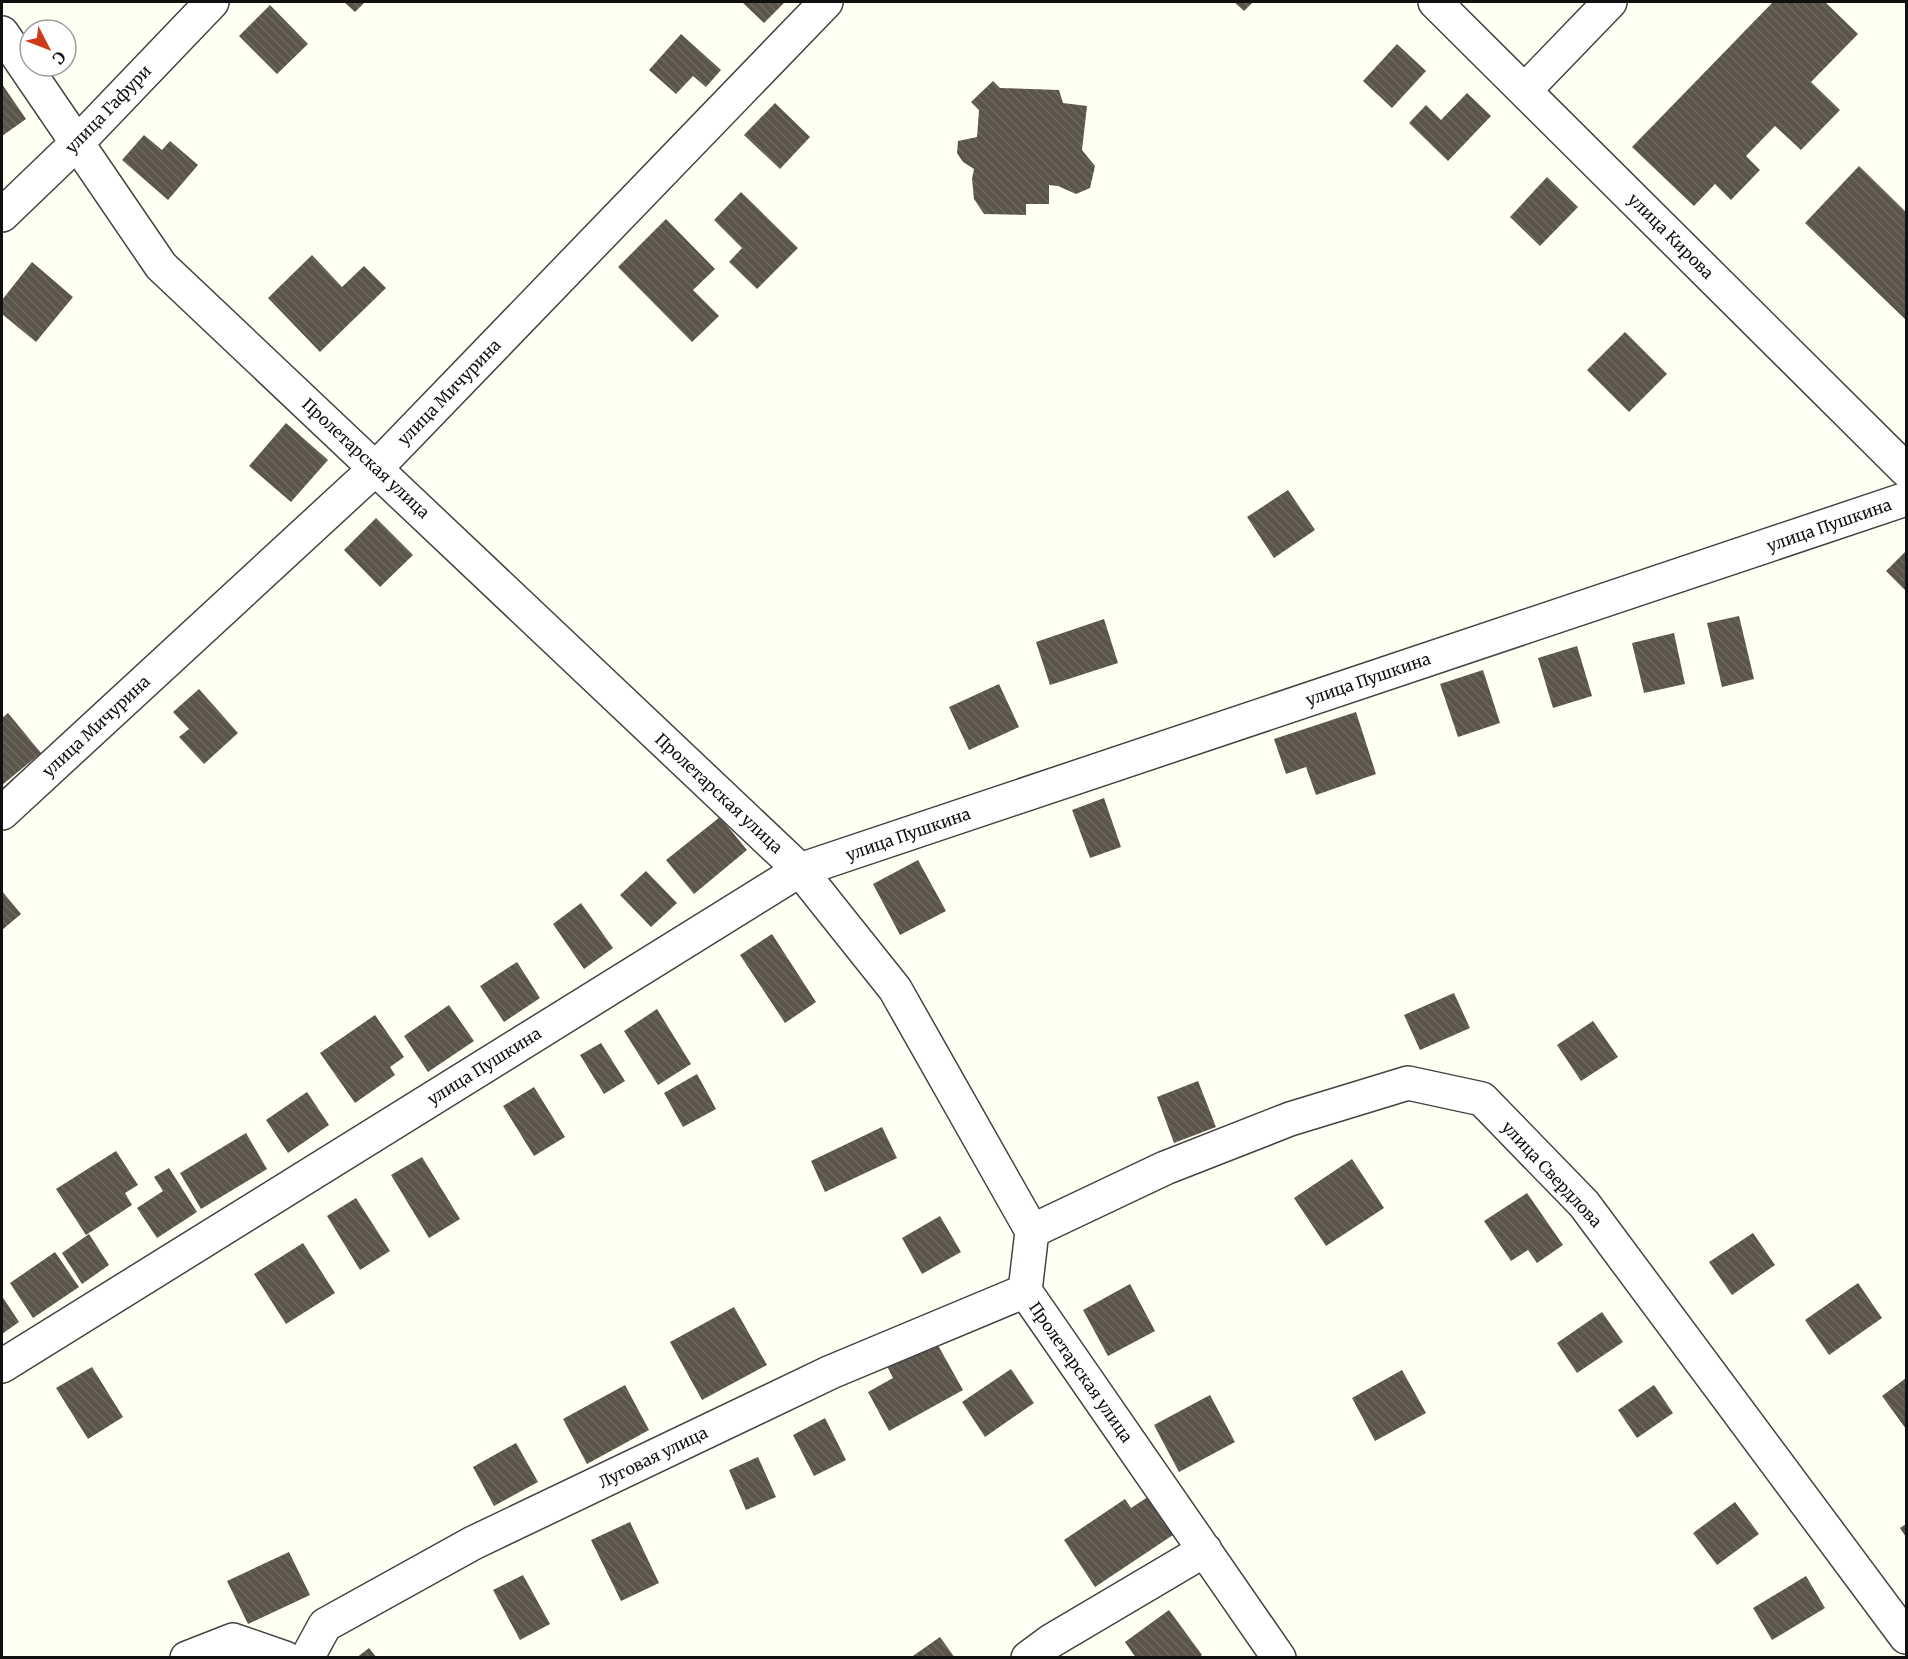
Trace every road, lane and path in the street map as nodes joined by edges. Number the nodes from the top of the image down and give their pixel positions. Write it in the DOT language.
graph roads {
  1 [pos="212,2"];
  2 [pos="826,2"];
  3 [pos="1435,2"];
  4 [pos="1610,2"];
  5 [pos="2,33"];
  6 [pos="1525,90"];
  7 [pos="78,142"];
  8 [pos="2,215"];
  9 [pos="376,468"];
  10 [pos="1906,470"];
  11 [pos="1906,499"];
  12 [pos="2,813"];
  13 [pos="800,870"];
  14 [pos="1032,1231"];
  15 [pos="1024,1292"];
  16 [pos="2,1366"];
  17 [pos="1205,1550"];
  18 [pos="1906,1637"];
  19 [pos="188,1658"];
  20 [pos="285,1658"];
  21 [pos="307,1658"];
  22 [pos="1028,1658"];
  23 [pos="1280,1658"];
  1 -- 7 [label="street, улица Гафури"];
  2 -- 9 [label="street, улица Мичурина"];
  3 -- 6 [label="street, улица Кирова"];
  4 -- 6 [label="street"];
  5 -- 7 [label="street, Пролетарская улица"];
  6 -- 10 [label="street, улица Кирова"];
  7 -- 8 [label="street, улица Гафури"];
  7 -- 9 [label="street, Пролетарская улица"];
  9 -- 12 [label="street, улица Мичурина"];
  9 -- 13 [label="street, Пролетарская улица"];
  11 -- 13 [label="street, улица Пушкина"];
  13 -- 14 [label="street, Пролетарская улица"];
  13 -- 16 [label="street, улица Пушкина"];
  14 -- 15 [label="street, Пролетарская улица"];
  14 -- 18 [label="street, улица Свердлова"];
  15 -- 17 [label="street, Пролетарская улица"];
  15 -- 21 [label="street, Луговая улица"];
  17 -- 22 [label="street"];
  17 -- 23 [label="street, Пролетарская улица"];
  19 -- 20 [label="street"];
}
